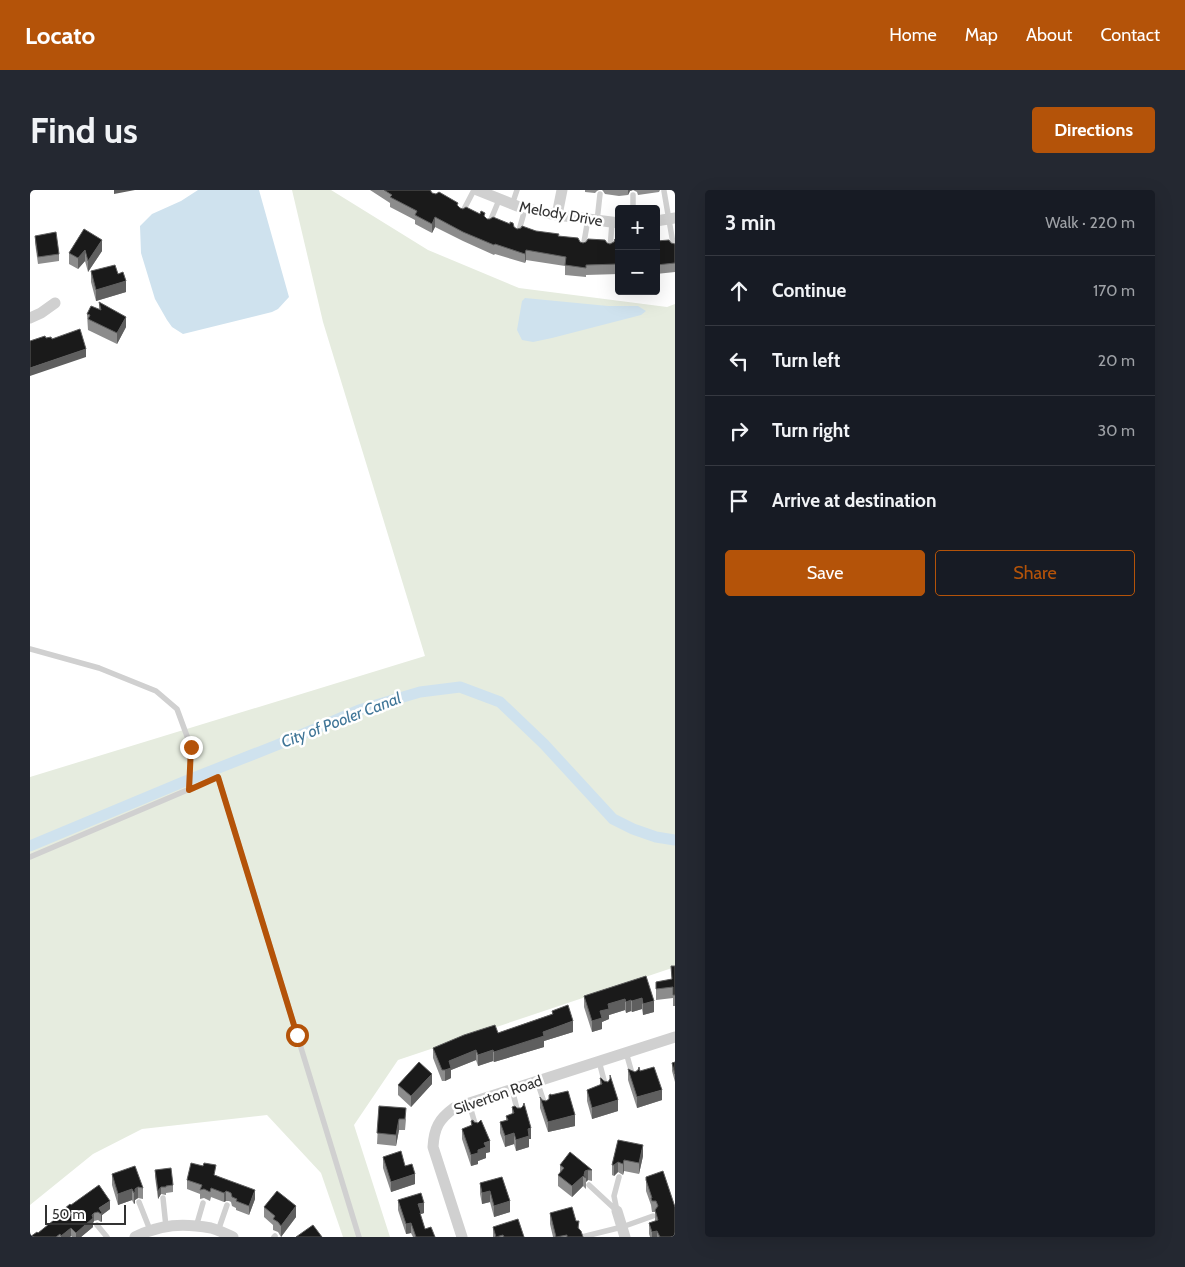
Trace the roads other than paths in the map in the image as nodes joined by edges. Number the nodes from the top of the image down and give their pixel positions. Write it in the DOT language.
graph roads {
  1 [pos="478,190"];
  2 [pos="517,190"];
  3 [pos="562,190"];
  4 [pos="664,191"];
  5 [pos="600,194"];
  6 [pos="633,195"];
  7 [pos="499,200"];
  8 [pos="512,205"];
  9 [pos="632,205"];
  10 [pos="526,209"];
  11 [pos="462,214"];
  12 [pos="557,215"];
  13 [pos="672,219"];
  14 [pos="593,220"];
  15 [pos="615,223"];
  16 [pos="489,224"];
  17 [pos="615,227"];
  18 [pos="518,234"];
  19 [pos="583,248"];
  20 [pos="674,248"];
  21 [pos="610,249"];
  22 [pos="55,302"];
  23 [pos="30,318"];
  24 [pos="30,649"];
  25 [pos="189,790"];
  26 [pos="30,857"];
  27 [pos="675,1038"];
  28 [pos="626,1052"];
  29 [pos="599,1061"];
  30 [pos="634,1078"];
  31 [pos="537,1081"];
  32 [pos="606,1088"];
  33 [pos="512,1089"];
  34 [pos="469,1103"];
  35 [pos="545,1107"];
  36 [pos="519,1115"];
  37 [pos="477,1129"];
  38 [pos="619,1177"];
  39 [pos="589,1185"];
  40 [pos="163,1198"];
  41 [pos="139,1202"];
  42 [pos="203,1203"];
  43 [pos="226,1205"];
  44 [pos="617,1211"];
  45 [pos="653,1216"];
  46 [pos="97,1225"];
  47 [pos="166,1226"];
  48 [pos="150,1230"];
  49 [pos="207,1231"];
  50 [pos="623,1232"];
  51 [pos="107,1237"];
  52 [pos="136,1237"];
  53 [pos="233,1237"];
  54 [pos="359,1237"];
  55 [pos="462,1237"];
  56 [pos="582,1237"];
  1 -- 7 [label="street, Melody Drive"];
  1 -- 11 [label="lane"];
  2 -- 8 [label="lane"];
  3 -- 12 [label="street"];
  4 -- 13 [label="lane"];
  5 -- 14 [label="lane"];
  6 -- 9 [label="lane"];
  7 -- 8 [label="street, Melody Drive"];
  7 -- 16 [label="lane"];
  8 -- 10 [label="street, Melody Drive"];
  10 -- 12 [label="street, Melody Drive"];
  10 -- 18 [label="lane"];
  12 -- 14 [label="street, Melody Drive"];
  13 -- 20 [label="lane"];
  14 -- 15 [label="street, Melody Drive"];
  14 -- 19 [label="lane"];
  17 -- 21 [label="lane"];
  22 -- 23 [label="street"];
  24 -- 25 [label="lane"];
  25 -- 26 [label="lane"];
  25 -- 54 [label="lane"];
  27 -- 28 [label="street, Silverton Road"];
  28 -- 29 [label="street, Silverton Road"];
  28 -- 30 [label="lane"];
  29 -- 31 [label="street, Silverton Road"];
  29 -- 32 [label="lane"];
  31 -- 33 [label="street, Silverton Road"];
  31 -- 35 [label="lane"];
  33 -- 34 [label="street, Silverton Road"];
  33 -- 36 [label="lane"];
  34 -- 37 [label="lane"];
  34 -- 55 [label="street, Silverton Road"];
  38 -- 44 [label="lane"];
  39 -- 44 [label="lane"];
  40 -- 47 [label="lane"];
  41 -- 48 [label="lane"];
  42 -- 49 [label="lane"];
  43 -- 49 [label="lane"];
  44 -- 50 [label="street"];
  45 -- 50 [label="lane"];
  46 -- 51 [label="lane"];
  47 -- 48 [label="street"];
  47 -- 49 [label="street"];
  48 -- 52 [label="street"];
  49 -- 53 [label="street"];
  50 -- 56 [label="lane"];
}
